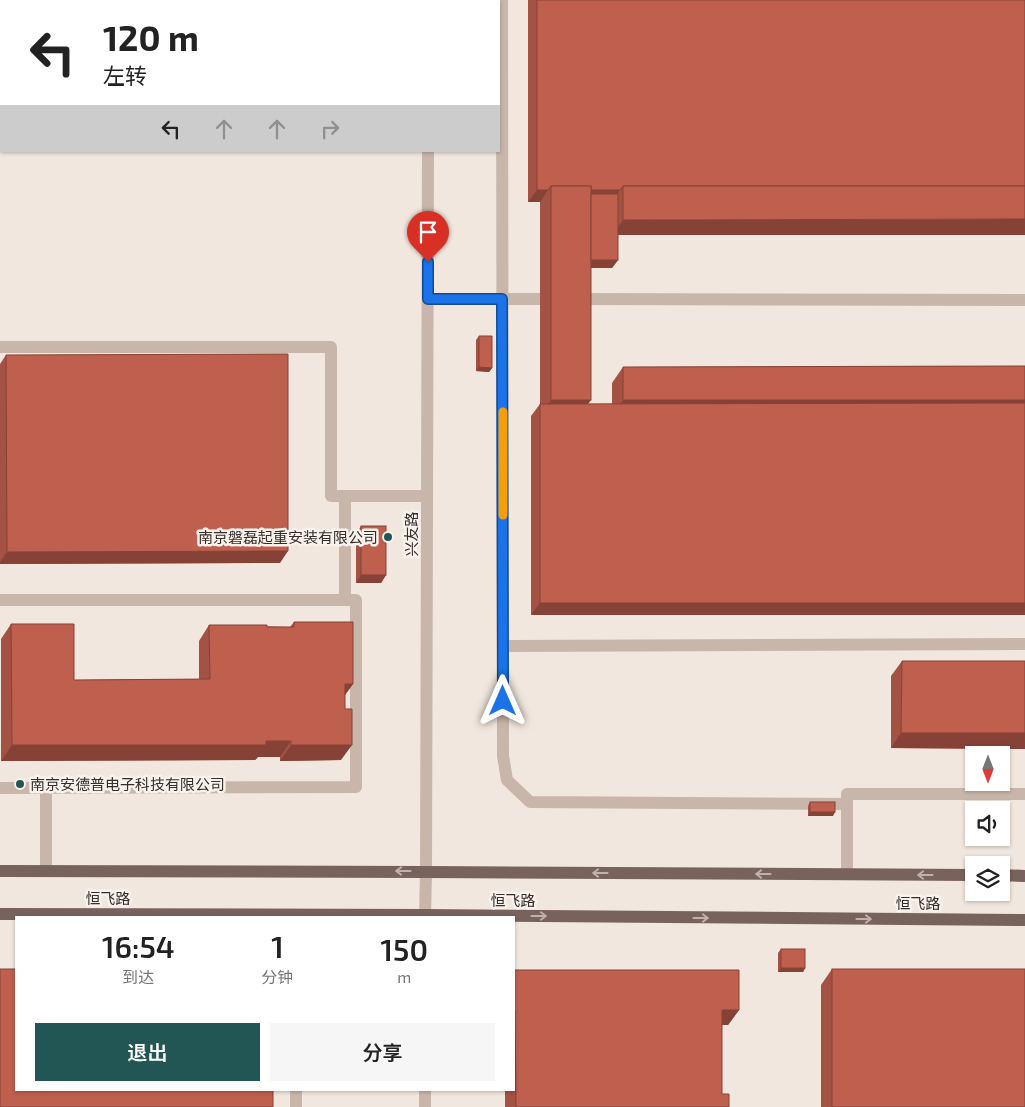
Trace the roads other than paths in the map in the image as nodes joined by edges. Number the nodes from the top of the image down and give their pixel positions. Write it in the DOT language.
graph roads {
  1 [pos="502,0"];
  2 [pos="428,152"];
  3 [pos="428,299"];
  4 [pos="502,299"];
  5 [pos="540,299"];
  6 [pos="580,299"];
  7 [pos="1025,300"];
  8 [pos="0,348"];
  9 [pos="345,496"];
  10 [pos="427,496"];
  11 [pos="0,600"];
  12 [pos="345,600"];
  13 [pos="1025,644"];
  14 [pos="503,646"];
  15 [pos="0,788"];
  16 [pos="46,788"];
  17 [pos="965,789"];
  18 [pos="1002,791"];
  19 [pos="1025,794"];
  20 [pos="847,804"];
  21 [pos="0,871"];
  22 [pos="46,871"];
  23 [pos="426,872"];
  24 [pos="847,874"];
  25 [pos="965,875"];
  26 [pos="1010,875"];
  27 [pos="1025,876"];
  28 [pos="0,914"];
  29 [pos="425,916"];
  30 [pos="515,917"];
  31 [pos="1025,920"];
  32 [pos="296,1091"];
  33 [pos="425,1091"];
  34 [pos="296,1107"];
  35 [pos="425,1107"];
  1 -- 4 [label="street"];
  2 -- 3 [label="street, 兴友路"];
  3 -- 4 [label="street"];
  3 -- 10 [label="street, 兴友路"];
  4 -- 5 [label="street"];
  4 -- 14 [label="street"];
  6 -- 7 [label="street"];
  8 -- 9 [label="street"];
  9 -- 10 [label="street"];
  9 -- 12 [label="street"];
  10 -- 23 [label="street, 兴友路"];
  11 -- 12 [label="street"];
  12 -- 16 [label="street"];
  13 -- 14 [label="street"];
  14 -- 20 [label="street"];
  15 -- 16 [label="street"];
  16 -- 22 [label="street"];
  17 -- 20 [label="street"];
  18 -- 19 [label="street"];
  20 -- 24 [label="street"];
  21 -- 22 [label="main road, 恒飞路"];
  23 -- 22 [label="main road, 恒飞路, one-way"];
  24 -- 23 [label="main road, 恒飞路, one-way"];
  23 -- 29 [label="street, 兴友路"];
  25 -- 24 [label="main road, 恒飞路, one-way"];
  26 -- 27 [label="main road"];
  28 -- 29 [label="main road, 恒飞路"];
  30 -- 31 [label="main road, 恒飞路, one-way"];
  32 -- 34 [label="street"];
  33 -- 35 [label="street"];
}
